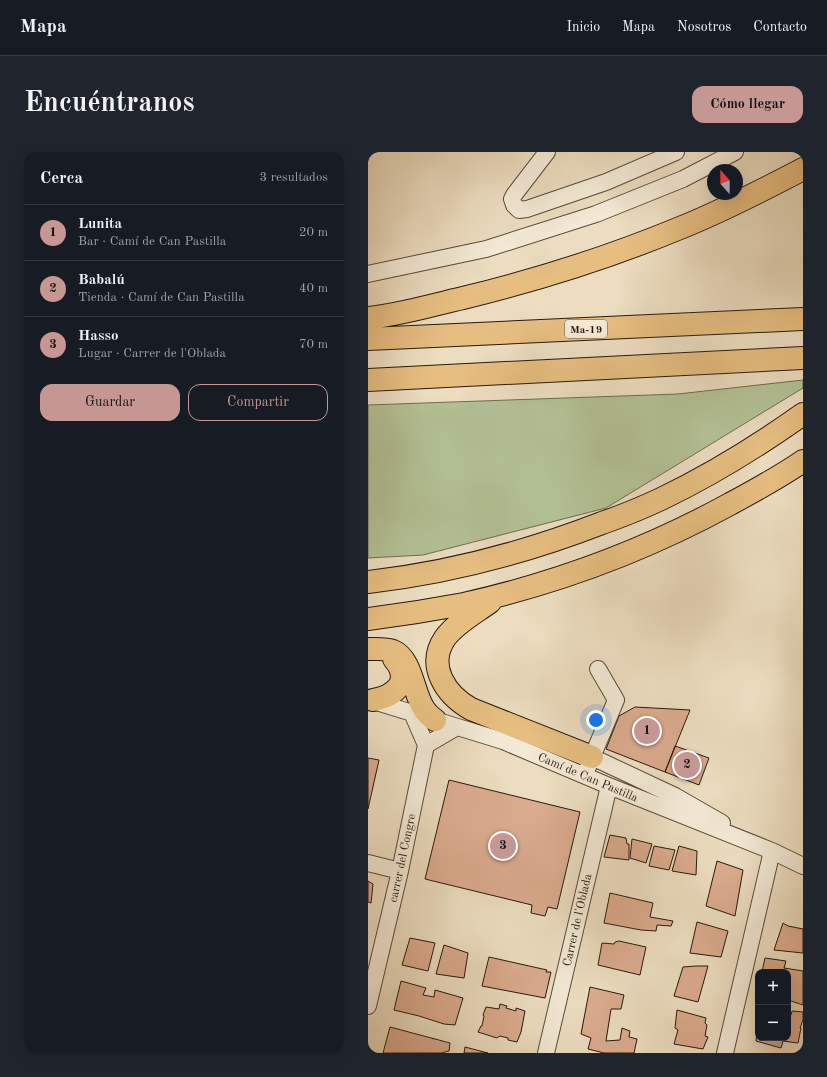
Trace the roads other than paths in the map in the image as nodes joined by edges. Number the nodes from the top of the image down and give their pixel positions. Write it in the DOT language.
graph roads {
  1 [pos="547,152"];
  2 [pos="676,152"];
  3 [pos="735,152"];
  4 [pos="803,169"];
  5 [pos="390,269"];
  6 [pos="368,270"];
  7 [pos="368,274"];
  8 [pos="368,318"];
  9 [pos="803,319"];
  10 [pos="368,339"];
  11 [pos="803,358"];
  12 [pos="368,380"];
  13 [pos="803,414"];
  14 [pos="803,461"];
  15 [pos="368,582"];
  16 [pos="501,595"];
  17 [pos="368,619"];
  18 [pos="373,649"];
  19 [pos="598,669"];
  20 [pos="370,700"];
  21 [pos="412,713"];
  22 [pos="435,720"];
  23 [pos="457,727"];
  24 [pos="426,745"];
  25 [pos="588,767"];
  26 [pos="609,786"];
  27 [pos="772,851"];
  28 [pos="368,863"];
  29 [pos="803,866"];
  30 [pos="400,870"];
  31 [pos="368,1006"];
  32 [pos="546,1053"];
  33 [pos="724,1053"];
  1 -- 2 [label="street"];
  3 -- 5 [label="street"];
  4 -- 8 [label="highway"];
  5 -- 6 [label="street"];
  5 -- 7 [label="street"];
  9 -- 10 [label="highway, Ma-19"];
  11 -- 12 [label="highway"];
  13 -- 15 [label="highway"];
  14 -- 16 [label="highway"];
  16 -- 17 [label="highway"];
  16 -- 25 [label="highway"];
  18 -- 20 [label="highway"];
  18 -- 22 [label="highway"];
  19 -- 25 [label="street"];
  20 -- 21 [label="street, Camí de Can Pastilla"];
  21 -- 22 [label="street, Camí de Can Pastilla"];
  21 -- 24 [label="street"];
  22 -- 23 [label="street, Camí de Can Pastilla"];
  23 -- 24 [label="street"];
  23 -- 25 [label="street, Camí de Can Pastilla"];
  24 -- 30 [label="street, carrer del Congre"];
  25 -- 26 [label="street, Camí de Can Pastilla"];
  25 -- 27 [label="street"];
  26 -- 27 [label="street, Camí de Can Pastilla"];
  26 -- 32 [label="street, Carrer de l'Oblada"];
  27 -- 29 [label="street, Camí de Can Pastilla"];
  27 -- 33 [label="street"];
  28 -- 30 [label="street"];
  30 -- 31 [label="street, carrer del Congre"];
}
